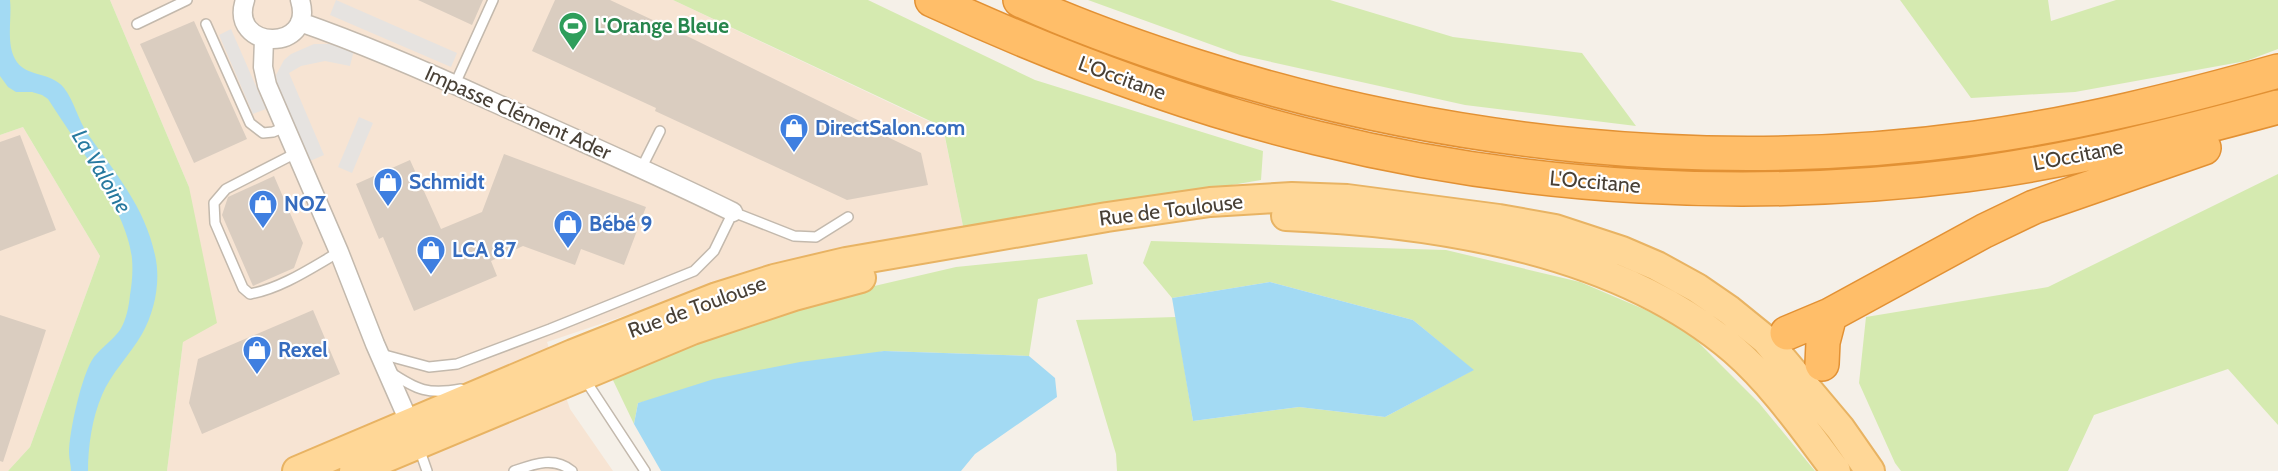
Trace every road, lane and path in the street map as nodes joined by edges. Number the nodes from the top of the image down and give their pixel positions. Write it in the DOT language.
graph roads {
  1 [pos="187,0"];
  2 [pos="300,0"];
  3 [pos="494,0"];
  4 [pos="932,0"];
  5 [pos="1020,0"];
  6 [pos="243,1"];
  7 [pos="300,22"];
  8 [pos="137,24"];
  9 [pos="206,24"];
  10 [pos="264,39"];
  11 [pos="2278,71"];
  12 [pos="455,84"];
  13 [pos="2278,107"];
  14 [pos="2278,117"];
  15 [pos="285,127"];
  16 [pos="660,131"];
  17 [pos="296,153"];
  18 [pos="642,167"];
  19 [pos="733,212"];
  20 [pos="848,217"];
  21 [pos="1497,231"];
  22 [pos="339,252"];
  23 [pos="1830,315"];
  24 [pos="1776,336"];
  25 [pos="1733,350"];
  26 [pos="382,361"];
  27 [pos="578,364"];
  28 [pos="1822,364"];
  29 [pos="514,379"];
  30 [pos="1840,428"];
  31 [pos="414,433"];
  32 [pos="297,471"];
  33 [pos="354,471"];
  34 [pos="427,471"];
  35 [pos="514,471"];
  36 [pos="572,471"];
  37 [pos="645,471"];
  38 [pos="1836,471"];
  39 [pos="1870,471"];
  1 -- 8 [label="lane"];
  2 -- 7 [label="street"];
  3 -- 12 [label="lane"];
  4 -- 13 [label="highway, L'Occitane"];
  5 -- 11 [label="highway, L'Occitane"];
  6 -- 10 [label="street"];
  7 -- 10 [label="street"];
  7 -- 12 [label="street, Impasse Clément Ader"];
  9 -- 15 [label="lane"];
  10 -- 15 [label="street"];
  12 -- 18 [label="street, Impasse Clément Ader"];
  14 -- 23 [label="highway"];
  15 -- 17 [label="street"];
  16 -- 18 [label="lane"];
  17 -- 22 [label="street"];
  17 -- 22 [label="lane"];
  18 -- 19 [label="street, Impasse Clément Ader"];
  19 -- 20 [label="lane"];
  19 -- 26 [label="lane"];
  21 -- 24 [label="main road, Rue de Toulouse"];
  21 -- 25 [label="main road, Rue de Toulouse"];
  21 -- 27 [label="main road, Rue de Toulouse"];
  22 -- 26 [label="street"];
  23 -- 24 [label="highway"];
  23 -- 28 [label="highway"];
  24 -- 25 [label="main road"];
  24 -- 30 [label="main road, Rue de Toulouse"];
  25 -- 38 [label="main road, Rue de Toulouse"];
  26 -- 29 [label="lane"];
  26 -- 31 [label="street"];
  27 -- 29 [label="main road, Rue de Toulouse"];
  27 -- 31 [label="main road, Rue de Toulouse"];
  27 -- 37 [label="lane"];
  28 -- 30 [label="main road"];
  29 -- 31 [label="main road, Rue de Toulouse"];
  30 -- 39 [label="main road, Rue de Toulouse"];
  31 -- 32 [label="main road, Rue de Toulouse"];
  31 -- 33 [label="main road, Rue de Toulouse"];
  31 -- 34 [label="lane"];
  35 -- 36 [label="lane"];
}
